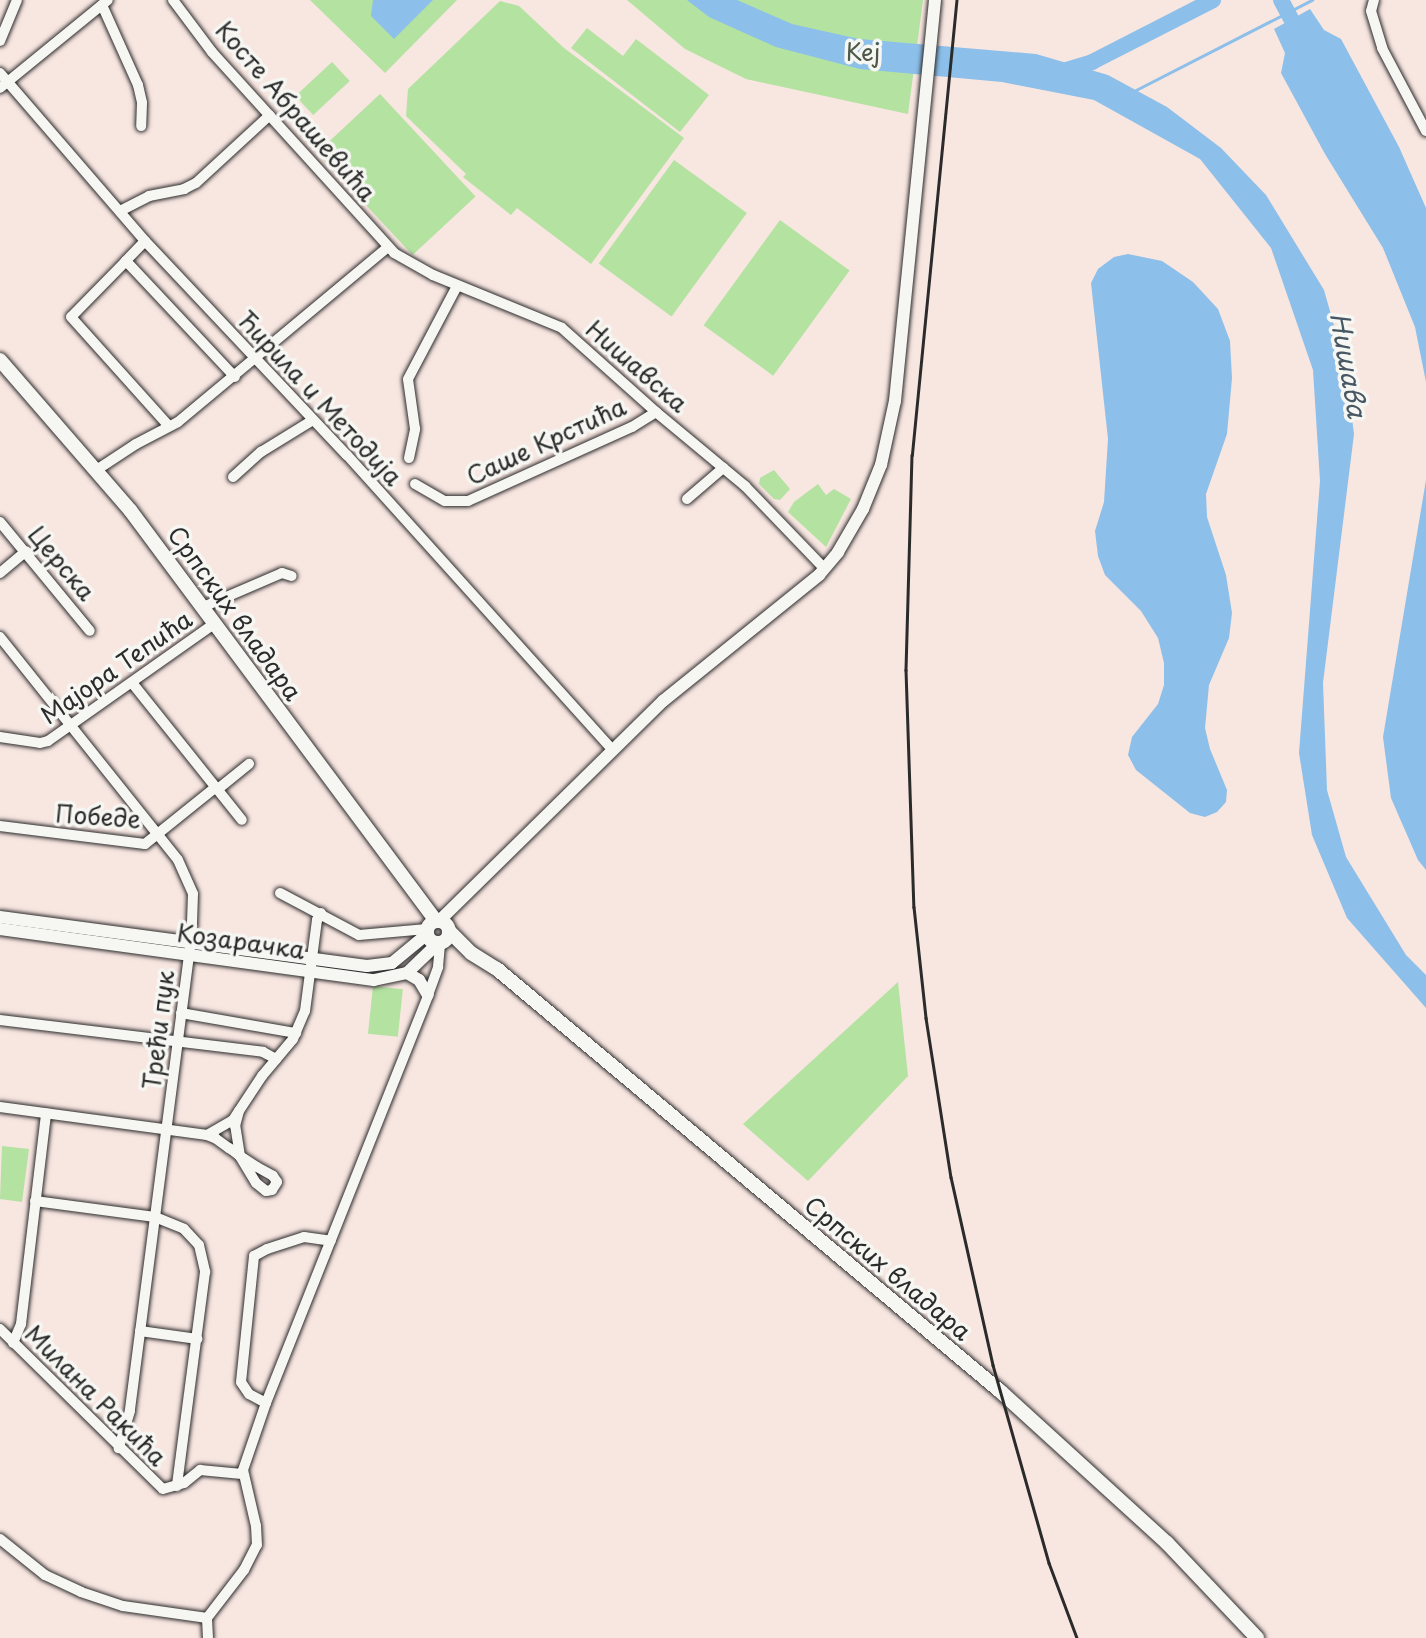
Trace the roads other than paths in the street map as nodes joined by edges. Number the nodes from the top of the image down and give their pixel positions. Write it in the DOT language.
graph roads {
  1 [pos="17,0"];
  2 [pos="173,0"];
  3 [pos="935,0"];
  4 [pos="1374,0"];
  5 [pos="105,3"];
  6 [pos="0,41"];
  7 [pos="0,73"];
  8 [pos="4,85"];
  9 [pos="270,114"];
  10 [pos="141,126"];
  11 [pos="1426,131"];
  12 [pos="120,211"];
  13 [pos="145,242"];
  14 [pos="388,247"];
  15 [pos="126,261"];
  16 [pos="457,286"];
  17 [pos="0,360"];
  18 [pos="254,360"];
  19 [pos="235,377"];
  20 [pos="656,412"];
  21 [pos="313,419"];
  22 [pos="168,425"];
  23 [pos="410,458"];
  24 [pos="723,468"];
  25 [pos="98,470"];
  26 [pos="233,477"];
  27 [pos="415,484"];
  28 [pos="687,499"];
  29 [pos="0,522"];
  30 [pos="26,551"];
  31 [pos="824,568"];
  32 [pos="0,573"];
  33 [pos="292,576"];
  34 [pos="202,607"];
  35 [pos="215,623"];
  36 [pos="90,631"];
  37 [pos="0,637"];
  38 [pos="133,684"];
  39 [pos="73,726"];
  40 [pos="0,737"];
  41 [pos="613,750"];
  42 [pos="249,764"];
  43 [pos="217,788"];
  44 [pos="242,820"];
  45 [pos="0,827"];
  46 [pos="158,834"];
  47 [pos="280,893"];
  48 [pos="321,913"];
  49 [pos="0,917"];
  50 [pos="28,927"];
  51 [pos="0,929"];
  52 [pos="438,932"];
  53 [pos="190,948"];
  54 [pos="311,957"];
  55 [pos="310,972"];
  56 [pos="407,973"];
  57 [pos="428,995"];
  58 [pos="181,1013"];
  59 [pos="0,1020"];
  60 [pos="296,1033"];
  61 [pos="178,1041"];
  62 [pos="276,1059"];
  63 [pos="0,1107"];
  64 [pos="239,1111"];
  65 [pos="46,1113"];
  66 [pos="166,1129"];
  67 [pos="207,1135"];
  68 [pos="35,1201"];
  69 [pos="155,1217"];
  70 [pos="331,1241"];
  71 [pos="0,1329"];
  72 [pos="140,1331"];
  73 [pos="197,1339"];
  74 [pos="13,1343"];
  75 [pos="266,1403"];
  76 [pos="119,1448"];
  77 [pos="242,1474"];
  78 [pos="177,1486"];
  79 [pos="0,1539"];
  80 [pos="207,1618"];
  81 [pos="208,1638"];
  82 [pos="1257,1638"];
  1 -- 6 [label="street"];
  2 -- 9 [label="street, Косте Абрашевића"];
  3 -- 31 [label="street"];
  4 -- 11 [label="street"];
  5 -- 8 [label="street"];
  5 -- 10 [label="street"];
  7 -- 8 [label="street, Ћирила и Методија"];
  8 -- 12 [label="street, Ћирила и Методија"];
  9 -- 12 [label="street"];
  9 -- 14 [label="street, Косте Абрашевића"];
  12 -- 13 [label="street, Ћирила и Методија"];
  13 -- 15 [label="street"];
  13 -- 18 [label="street, Ћирила и Методија"];
  14 -- 16 [label="street, Нишавска"];
  14 -- 18 [label="street"];
  15 -- 19 [label="street"];
  15 -- 22 [label="street"];
  16 -- 20 [label="street, Нишавска"];
  16 -- 23 [label="street"];
  17 -- 25 [label="main road, Српских владара"];
  18 -- 19 [label="street"];
  18 -- 21 [label="street, Ћирила и Методија"];
  19 -- 22 [label="street"];
  20 -- 24 [label="street, Нишавска"];
  20 -- 27 [label="street, Саше Крстића"];
  21 -- 26 [label="street"];
  21 -- 41 [label="street, Ћирила и Методија"];
  22 -- 25 [label="street"];
  24 -- 28 [label="street"];
  24 -- 31 [label="street, Нишавска"];
  25 -- 34 [label="main road, Српских владара"];
  29 -- 30 [label="street, Церска"];
  30 -- 32 [label="street"];
  30 -- 36 [label="street, Церска"];
  31 -- 41 [label="street"];
  33 -- 34 [label="street"];
  34 -- 35 [label="main road, Српских владара"];
  35 -- 38 [label="street, Мајора Тепића"];
  35 -- 52 [label="main road, Српских владара"];
  37 -- 39 [label="street, Трећи пук"];
  38 -- 39 [label="street, Мајора Тепића"];
  38 -- 43 [label="street"];
  39 -- 40 [label="street, Мајора Тепића"];
  39 -- 46 [label="street, Трећи пук"];
  41 -- 52 [label="street"];
  42 -- 43 [label="street, Победе"];
  43 -- 44 [label="street"];
  43 -- 46 [label="street, Победе"];
  45 -- 46 [label="street, Победе"];
  46 -- 53 [label="street, Трећи пук"];
  47 -- 48 [label="street"];
  48 -- 52 [label="street"];
  48 -- 54 [label="street"];
  49 -- 50 [label="street, Козарачка"];
  50 -- 51 [label="street, Козарачка"];
  50 -- 53 [label="street, Козарачка"];
  52 -- 54 [label="street, Козарачка"];
  52 -- 56 [label="street"];
  52 -- 57 [label="street"];
  52 -- 82 [label="main road, Српских владара"];
  53 -- 54 [label="street, Козарачка"];
  53 -- 55 [label="street, Козарачка"];
  53 -- 58 [label="street, Трећи пук"];
  54 -- 55 [label="street"];
  55 -- 56 [label="street, Козарачка"];
  55 -- 60 [label="street"];
  56 -- 57 [label="street"];
  57 -- 70 [label="street"];
  58 -- 60 [label="street"];
  58 -- 61 [label="street, Трећи пук"];
  59 -- 61 [label="street"];
  60 -- 62 [label="street"];
  61 -- 62 [label="street"];
  61 -- 66 [label="street, Трећи пук"];
  62 -- 64 [label="street"];
  63 -- 65 [label="street"];
  64 -- 67 [label="street"];
  64 -- 67 [label="street"];
  65 -- 66 [label="street"];
  65 -- 68 [label="street"];
  66 -- 67 [label="street"];
  66 -- 69 [label="street, Трећи пук"];
  68 -- 69 [label="street"];
  68 -- 74 [label="street"];
  69 -- 72 [label="street, Трећи пук"];
  69 -- 73 [label="street"];
  70 -- 75 [label="street"];
  70 -- 75 [label="street"];
  71 -- 74 [label="street, Милана Ракића"];
  72 -- 73 [label="street"];
  72 -- 76 [label="street, Трећи пук"];
  73 -- 78 [label="street"];
  74 -- 76 [label="street, Милана Ракића"];
  75 -- 77 [label="street"];
  76 -- 78 [label="street, Милана Ракића"];
  77 -- 78 [label="street, Милана Ракића"];
  77 -- 80 [label="street"];
  79 -- 80 [label="street"];
  80 -- 81 [label="street"];
}
